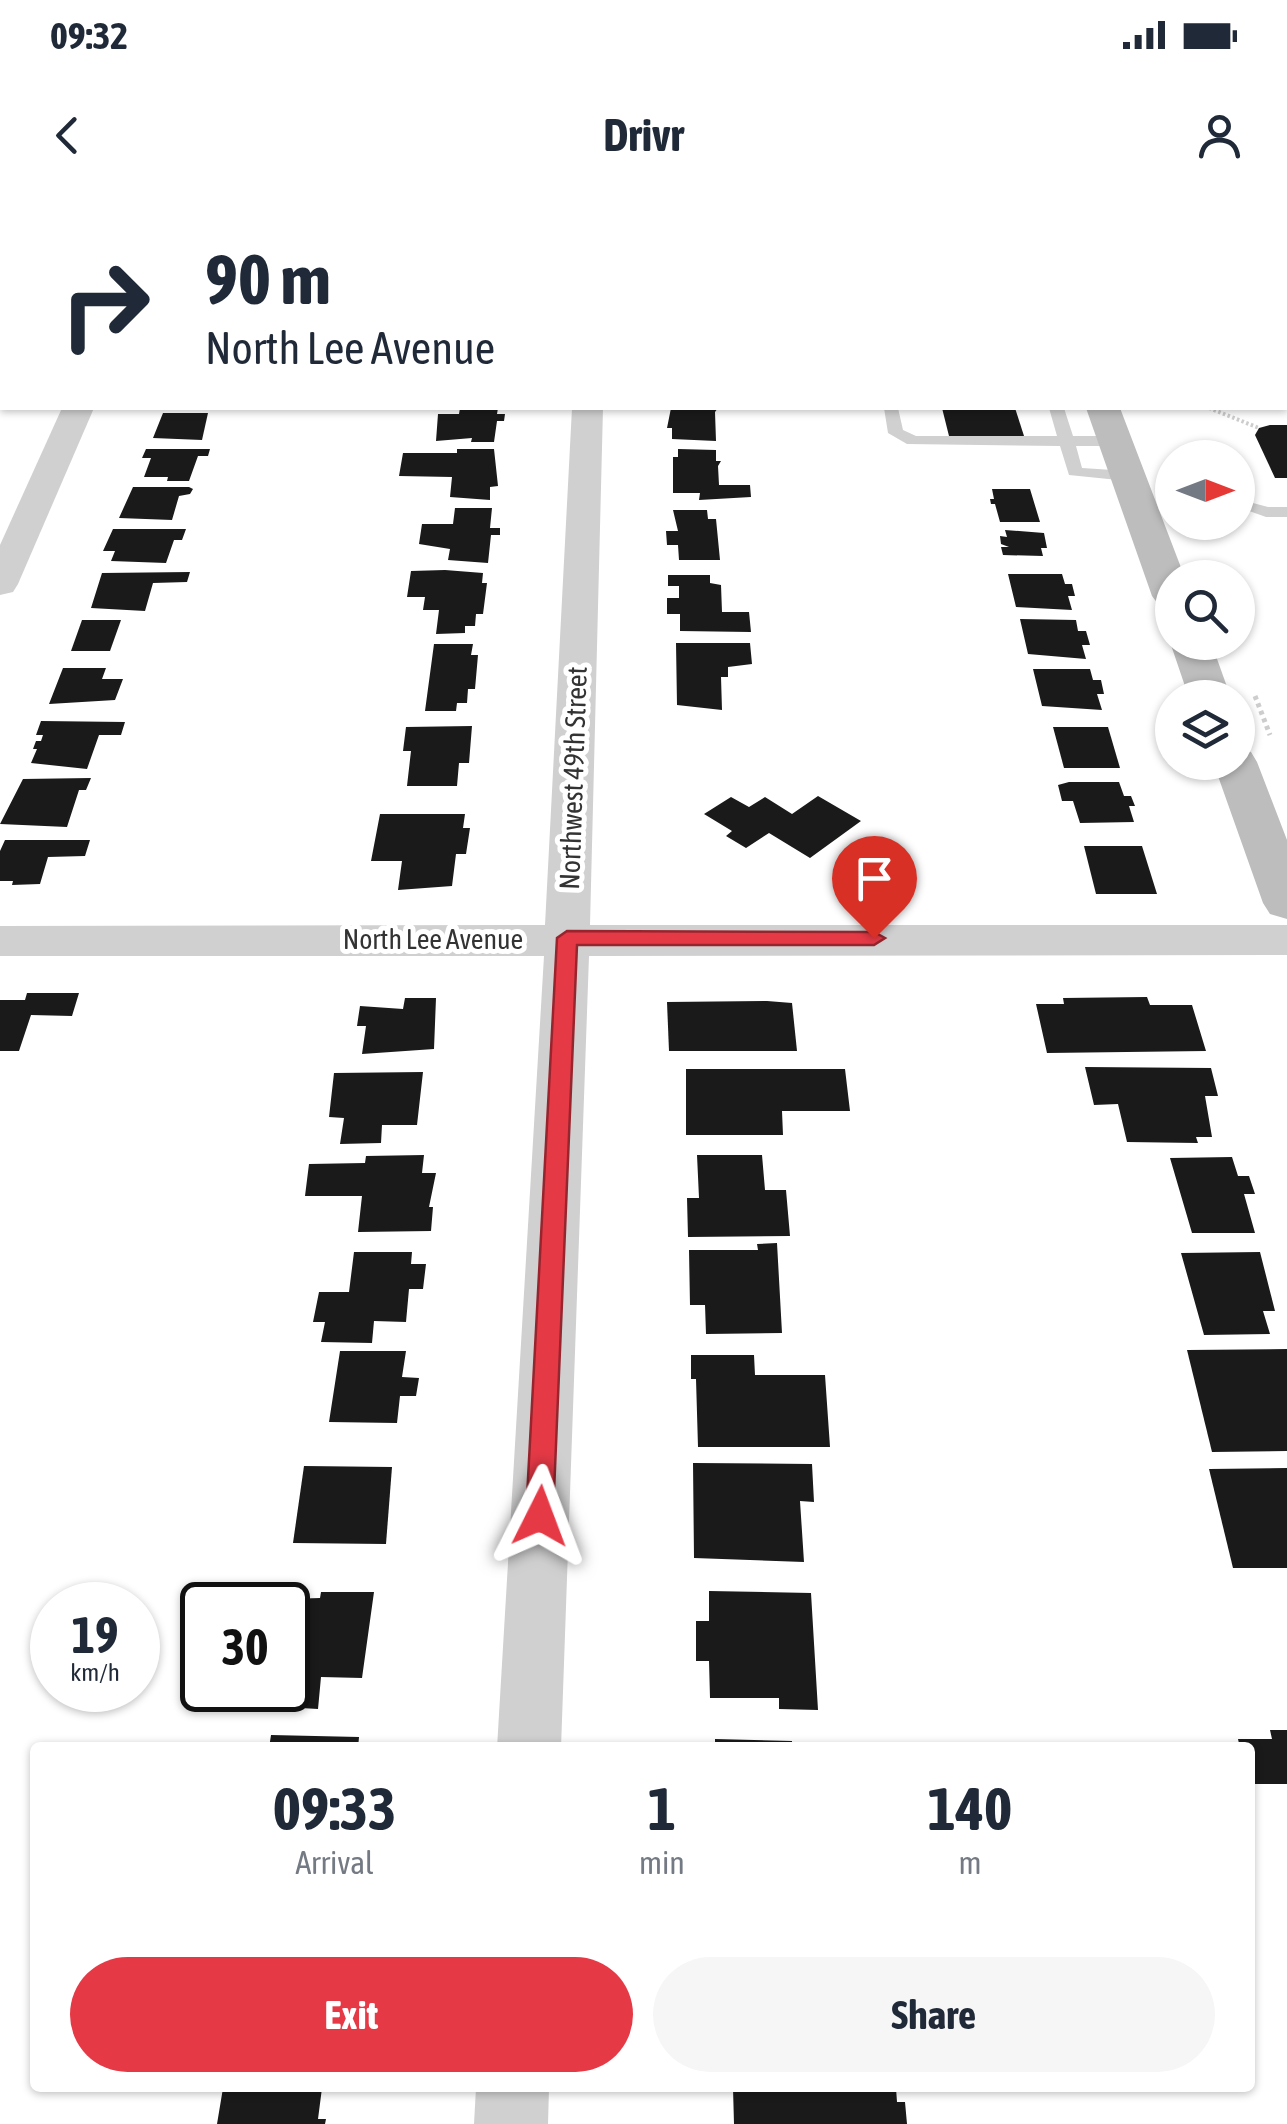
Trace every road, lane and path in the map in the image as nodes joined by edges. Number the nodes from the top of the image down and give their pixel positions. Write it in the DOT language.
graph roads {
  1 [pos="77,410"];
  2 [pos="587,410"];
  3 [pos="891,410"];
  4 [pos="1059,410"];
  5 [pos="1214,410"];
  6 [pos="1109,424"];
  7 [pos="1259,428"];
  8 [pos="1067,441"];
  9 [pos="1128,476"];
  10 [pos="1255,508"];
  11 [pos="1287,512"];
  12 [pos="1159,560"];
  13 [pos="0,584"];
  14 [pos="1255,759"];
  15 [pos="1287,903"];
  16 [pos="567,938"];
  17 [pos="1287,940"];
  18 [pos="0,941"];
  19 [pos="529,1742"];
  20 [pos="513,2092"];
  21 [pos="511,2124"];
  1 -- 13 [label="street"];
  2 -- 16 [label="street, Northwest 49th Street"];
  3 -- 8 [label="lane"];
  4 -- 8 [label="lane"];
  5 -- 7 [label="path"];
  6 -- 8 [label="lane"];
  6 -- 9 [label="main road"];
  8 -- 9 [label="lane"];
  9 -- 12 [label="main road"];
  10 -- 11 [label="lane"];
  14 -- 15 [label="main road"];
  16 -- 17 [label="street, North Lee Avenue"];
  16 -- 18 [label="street, North Lee Avenue"];
  16 -- 19 [label="street, Northwest 49th Street"];
  20 -- 21 [label="street"];
}
